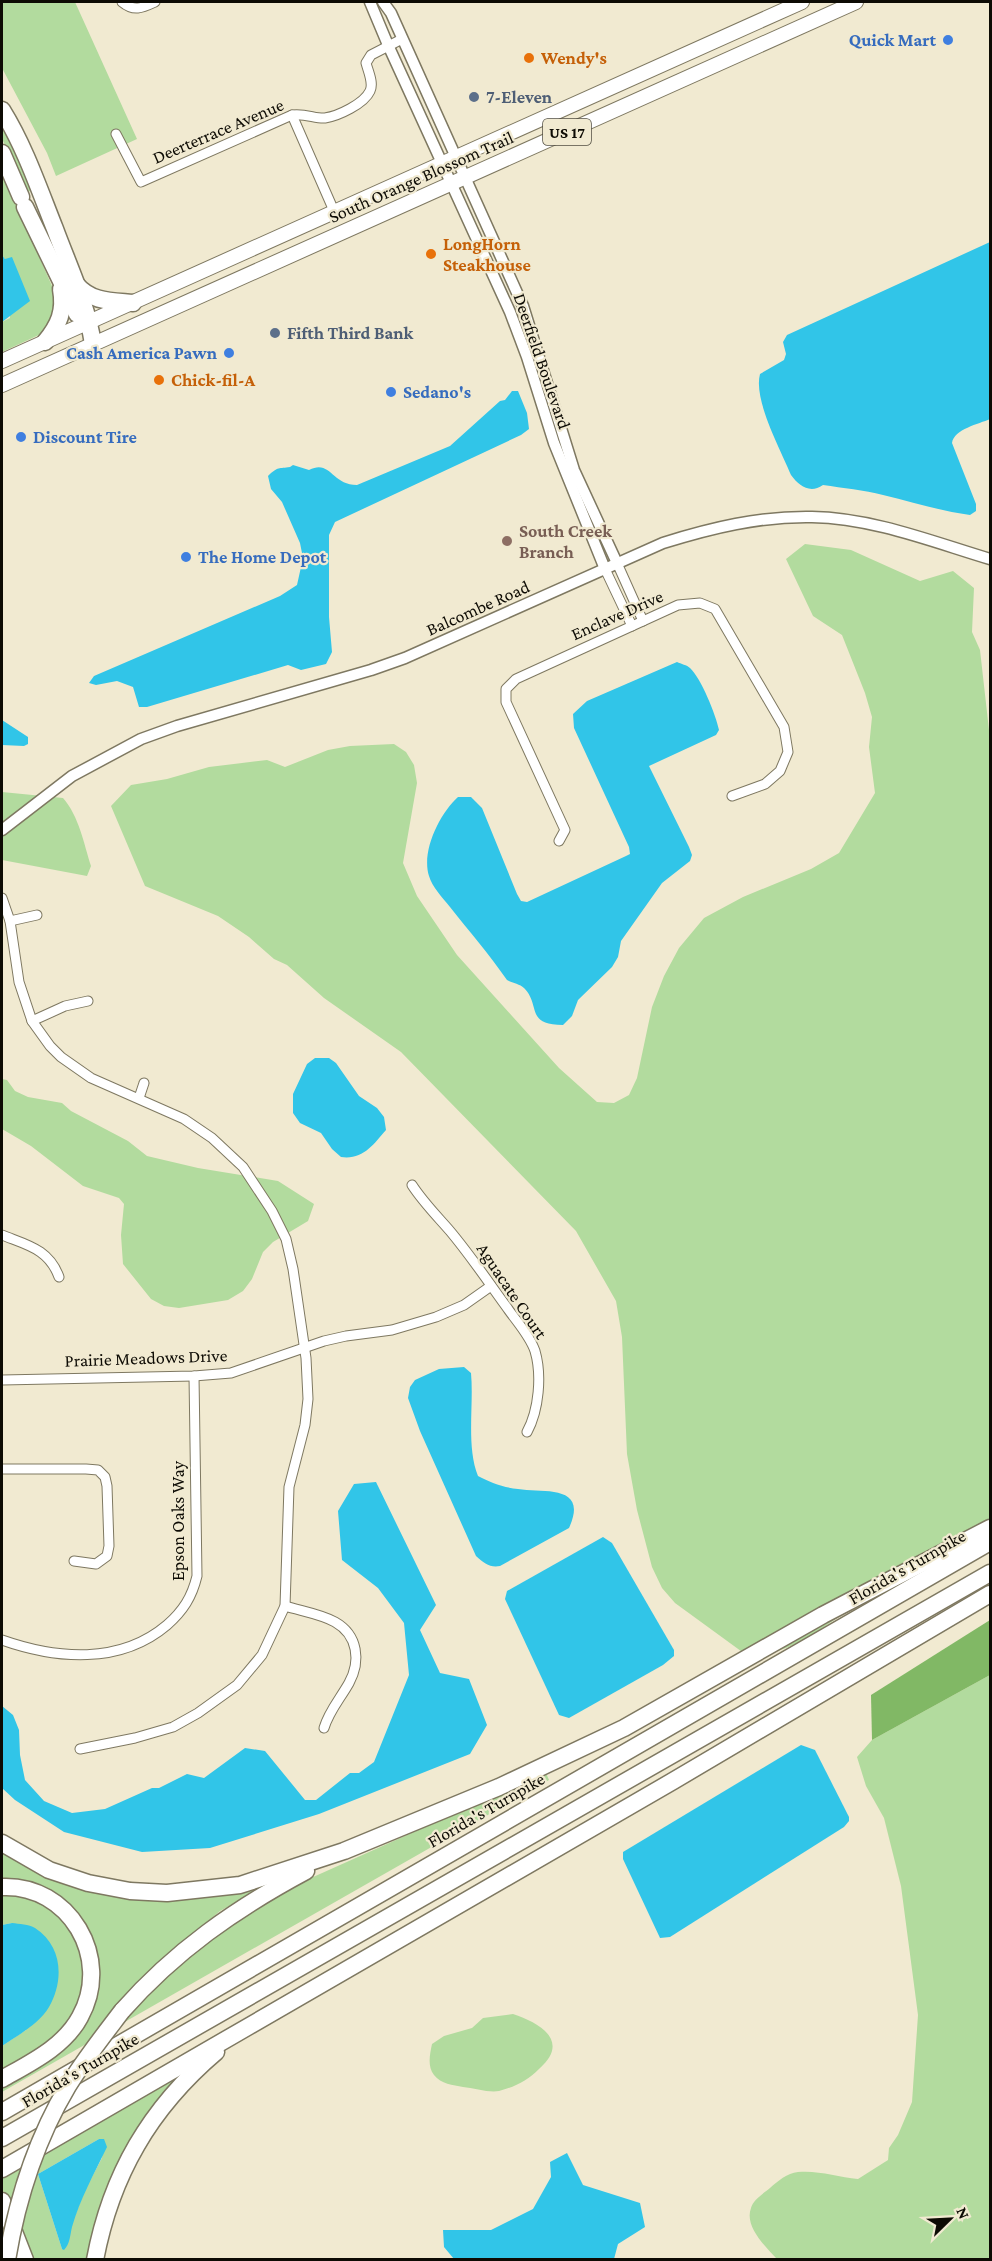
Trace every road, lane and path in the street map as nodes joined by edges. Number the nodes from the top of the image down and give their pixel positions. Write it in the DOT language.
graph roads {
  1 [pos="122,2"];
  2 [pos="155,2"];
  3 [pos="370,2"];
  4 [pos="383,2"];
  5 [pos="802,2"];
  6 [pos="856,2"];
  7 [pos="755,22"];
  8 [pos="402,39"];
  9 [pos="388,45"];
  10 [pos="728,59"];
  11 [pos="2,110"];
  12 [pos="292,115"];
  13 [pos="116,134"];
  14 [pos="2,153"];
  15 [pos="449,160"];
  16 [pos="459,180"];
  17 [pos="334,211"];
  18 [pos="297,228"];
  19 [pos="277,261"];
  20 [pos="68,281"];
  21 [pos="133,303"];
  22 [pos="523,306"];
  23 [pos="510,312"];
  24 [pos="86,323"];
  25 [pos="45,342"];
  26 [pos="93,344"];
  27 [pos="2,361"];
  28 [pos="2,385"];
  29 [pos="990,559"];
  30 [pos="617,563"];
  31 [pos="605,569"];
  32 [pos="643,621"];
  33 [pos="632,626"];
  34 [pos="732,796"];
  35 [pos="2,830"];
  36 [pos="559,841"];
  37 [pos="2,898"];
  38 [pos="37,915"];
  39 [pos="10,921"];
  40 [pos="88,1001"];
  41 [pos="32,1021"];
  42 [pos="144,1083"];
  43 [pos="139,1098"];
  44 [pos="412,1185"];
  45 [pos="2,1235"];
  46 [pos="59,1277"];
  47 [pos="491,1286"];
  48 [pos="304,1347"];
  49 [pos="194,1376"];
  50 [pos="2,1380"];
  51 [pos="527,1432"];
  52 [pos="2,1468"];
  53 [pos="990,1528"];
  54 [pos="990,1542"];
  55 [pos="74,1561"];
  56 [pos="990,1573"];
  57 [pos="990,1594"];
  58 [pos="285,1606"];
  59 [pos="2,1640"];
  60 [pos="324,1728"];
  61 [pos="80,1749"];
  62 [pos="2,1843"];
  63 [pos="344,1851"];
  64 [pos="2,1887"];
  65 [pos="282,2008"];
  66 [pos="2,2079"];
  67 [pos="2,2112"];
  68 [pos="2,2138"];
  69 [pos="2,2169"];
  70 [pos="2,2201"];
  71 [pos="7,2259"];
  72 [pos="25,2259"];
  73 [pos="95,2259"];
  1 -- 2 [label="street"];
  3 -- 9 [label="street, Deerfield Boulevard"];
  4 -- 8 [label="street, Deerfield Boulevard"];
  5 -- 7 [label="main road, South Orange Blossom Trail / US 17"];
  6 -- 10 [label="main road, South Orange Blossom Trail / US 17"];
  7 -- 10 [label="main road"];
  7 -- 15 [label="main road, South Orange Blossom Trail / US 17"];
  8 -- 9 [label="street, Deerterrace Avenue"];
  8 -- 15 [label="street, Deerfield Boulevard"];
  9 -- 12 [label="street, Deerterrace Avenue"];
  9 -- 15 [label="street, Deerfield Boulevard"];
  10 -- 16 [label="main road, South Orange Blossom Trail / US 17"];
  11 -- 20 [label="highway"];
  12 -- 13 [label="street, Deerterrace Avenue"];
  12 -- 17 [label="street"];
  14 -- 20 [label="highway"];
  15 -- 16 [label="street, Deerfield Boulevard"];
  15 -- 17 [label="main road, South Orange Blossom Trail / US 17"];
  16 -- 19 [label="main road, South Orange Blossom Trail / US 17"];
  16 -- 22 [label="street, Deerfield Boulevard"];
  16 -- 23 [label="street, Deerfield Boulevard"];
  17 -- 18 [label="main road, South Orange Blossom Trail / US 17"];
  18 -- 19 [label="main road"];
  18 -- 21 [label="main road, South Orange Blossom Trail / US 17"];
  19 -- 26 [label="main road, South Orange Blossom Trail / US 17"];
  20 -- 21 [label="highway"];
  20 -- 24 [label="highway"];
  20 -- 25 [label="highway"];
  21 -- 24 [label="main road, South Orange Blossom Trail / US 17"];
  22 -- 23 [label="street"];
  22 -- 30 [label="street, Deerfield Boulevard"];
  23 -- 31 [label="street, Deerfield Boulevard"];
  24 -- 25 [label="main road, South Orange Blossom Trail / US 17"];
  24 -- 26 [label="highway"];
  25 -- 27 [label="main road, South Orange Blossom Trail / US 17"];
  26 -- 28 [label="main road, South Orange Blossom Trail / US 17"];
  29 -- 30 [label="street, Balcombe Road"];
  30 -- 31 [label="street, Balcombe Road"];
  30 -- 32 [label="street"];
  31 -- 33 [label="street"];
  31 -- 35 [label="street, Balcombe Road"];
  32 -- 33 [label="street, Enclave Drive"];
  32 -- 34 [label="street, Enclave Drive"];
  33 -- 36 [label="street, Enclave Drive"];
  37 -- 39 [label="street"];
  38 -- 39 [label="street"];
  39 -- 41 [label="street"];
  40 -- 41 [label="street"];
  41 -- 43 [label="street"];
  42 -- 43 [label="street"];
  43 -- 48 [label="street"];
  44 -- 47 [label="street, Aguacate Court"];
  45 -- 46 [label="street"];
  47 -- 48 [label="street, Prairie Meadows Drive"];
  47 -- 51 [label="street, Aguacate Court"];
  48 -- 49 [label="street, Prairie Meadows Drive"];
  48 -- 58 [label="street"];
  49 -- 50 [label="street, Prairie Meadows Drive"];
  49 -- 59 [label="street, Epson Oaks Way"];
  52 -- 55 [label="street"];
  53 -- 63 [label="highway"];
  54 -- 67 [label="highway, Florida's Turnpike"];
  56 -- 68 [label="highway, Florida's Turnpike"];
  57 -- 65 [label="highway"];
  58 -- 60 [label="street"];
  58 -- 61 [label="street"];
  62 -- 63 [label="highway"];
  63 -- 71 [label="highway, bridge"];
  64 -- 66 [label="highway"];
  65 -- 69 [label="highway"];
  65 -- 73 [label="highway"];
  70 -- 72 [label="highway"];
}
